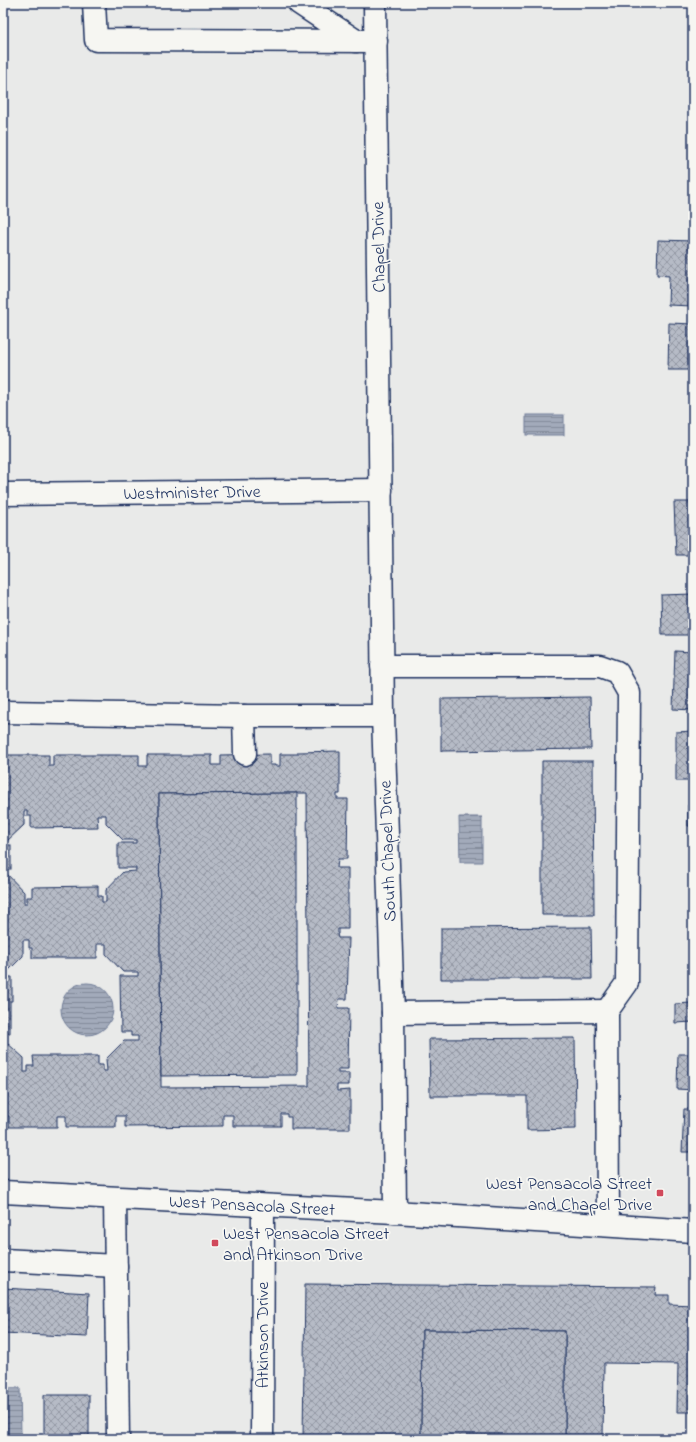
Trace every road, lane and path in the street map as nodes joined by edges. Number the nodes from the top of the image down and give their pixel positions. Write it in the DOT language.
graph roads {
  1 [pos="94,3"];
  2 [pos="299,3"];
  3 [pos="375,3"];
  4 [pos="366,41"];
  5 [pos="381,490"];
  6 [pos="3,494"];
  7 [pos="382,666"];
  8 [pos="3,712"];
  9 [pos="244,716"];
  10 [pos="383,716"];
  11 [pos="245,754"];
  12 [pos="607,1011"];
  13 [pos="393,1012"];
  14 [pos="3,1192"];
  15 [pos="115,1199"];
  16 [pos="263,1206"];
  17 [pos="395,1212"];
  18 [pos="608,1225"];
  19 [pos="693,1231"];
  20 [pos="3,1260"];
  21 [pos="116,1266"];
  22 [pos="118,1439"];
  23 [pos="262,1439"];
  1 -- 4 [label="street"];
  2 -- 4 [label="street"];
  3 -- 4 [label="street, Chapel Drive"];
  4 -- 5 [label="street, Chapel Drive"];
  5 -- 6 [label="street, Westminister Drive"];
  5 -- 7 [label="street, South Chapel Drive"];
  7 -- 10 [label="street, South Chapel Drive"];
  7 -- 12 [label="street"];
  8 -- 9 [label="street"];
  9 -- 10 [label="street"];
  9 -- 11 [label="street"];
  10 -- 13 [label="street, South Chapel Drive"];
  12 -- 13 [label="street"];
  12 -- 18 [label="street"];
  13 -- 17 [label="street, South Chapel Drive"];
  14 -- 15 [label="street, West Pensacola Street"];
  15 -- 16 [label="street, West Pensacola Street"];
  15 -- 21 [label="street"];
  16 -- 17 [label="street, West Pensacola Street"];
  16 -- 23 [label="street, Atkinson Drive"];
  17 -- 18 [label="street, West Pensacola Street"];
  18 -- 19 [label="street, West Pensacola Street"];
  20 -- 21 [label="street"];
  21 -- 22 [label="street"];
}
